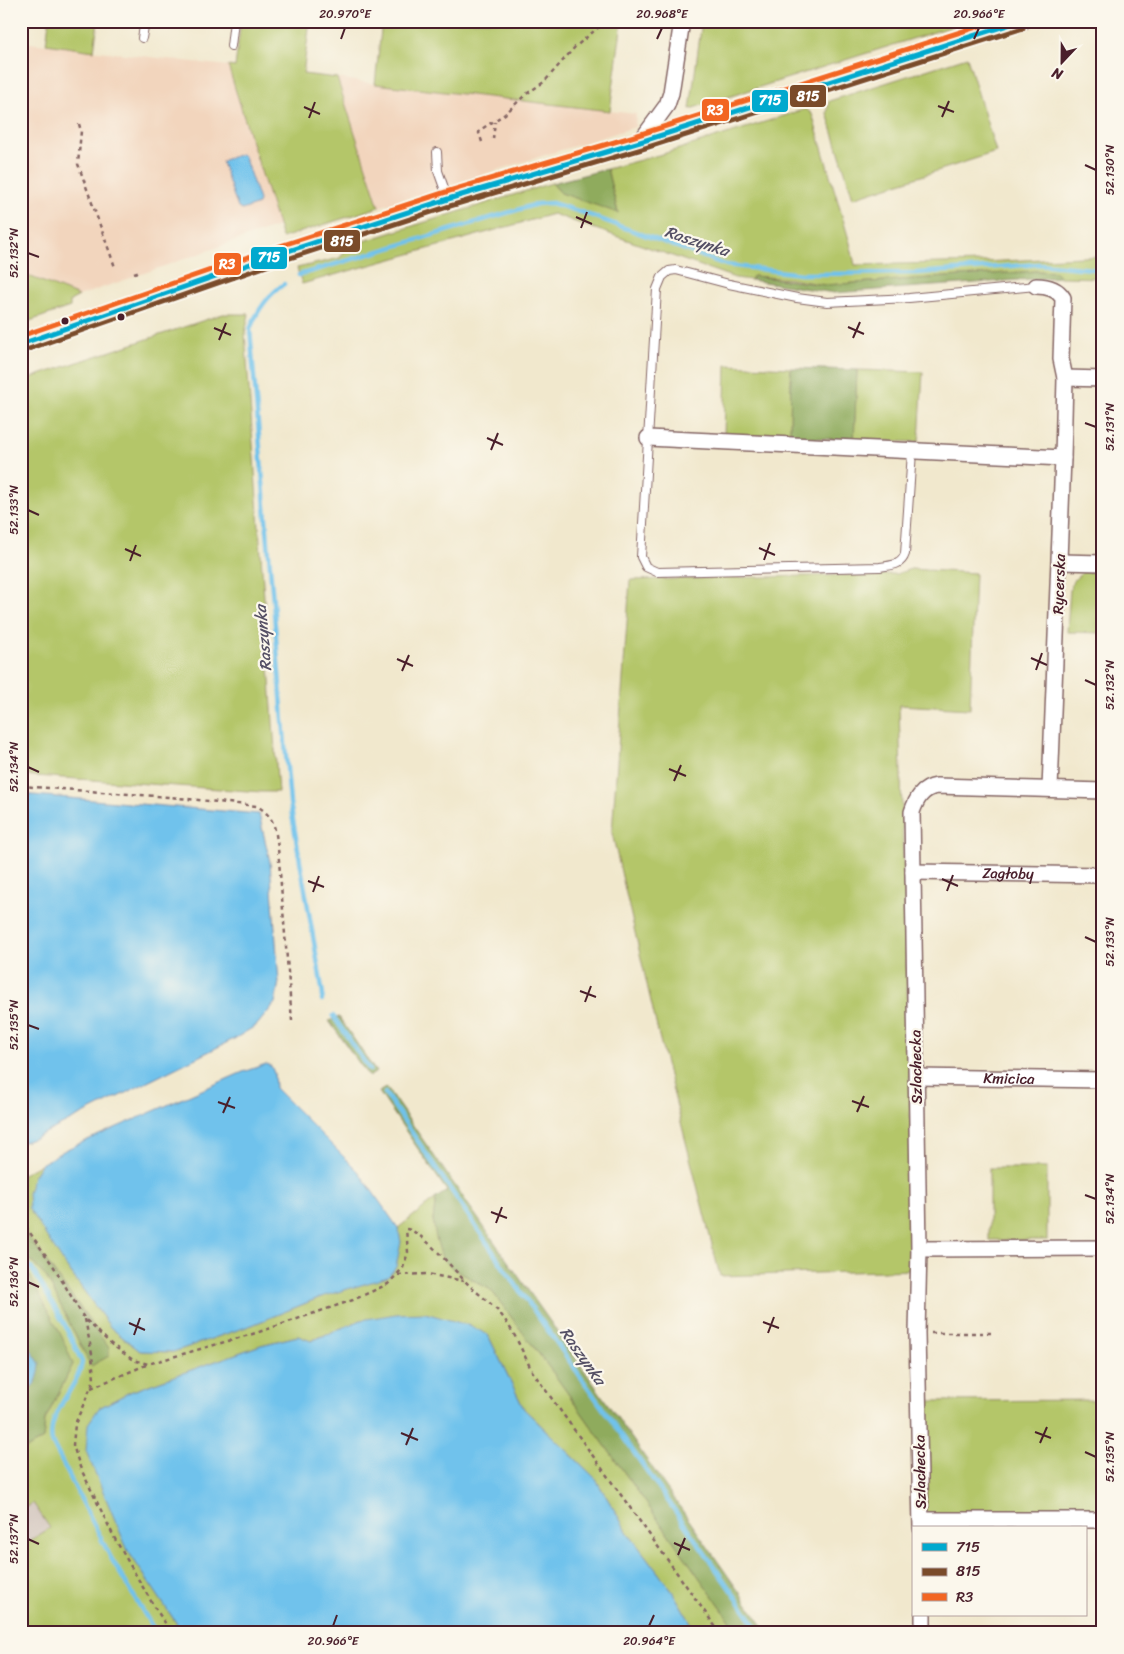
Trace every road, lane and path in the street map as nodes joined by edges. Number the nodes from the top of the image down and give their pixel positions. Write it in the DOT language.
graph roads {
  1 [pos="145,21"];
  2 [pos="234,21"];
  3 [pos="606,21"];
  4 [pos="682,21"];
  5 [pos="1021,21"];
  6 [pos="142,38"];
  7 [pos="231,46"];
  8 [pos="496,121"];
  9 [pos="79,124"];
  10 [pos="493,139"];
  11 [pos="482,142"];
  12 [pos="640,142"];
  13 [pos="437,152"];
  14 [pos="448,199"];
  15 [pos="115,267"];
  16 [pos="140,271"];
  17 [pos="134,273"];
  18 [pos="1036,286"];
  19 [pos="21,344"];
  20 [pos="1065,378"];
  21 [pos="1103,378"];
  22 [pos="648,438"];
  23 [pos="912,452"];
  24 [pos="1064,458"];
  25 [pos="1060,562"];
  26 [pos="1103,562"];
  27 [pos="21,786"];
  28 [pos="1050,789"];
  29 [pos="1103,791"];
  30 [pos="913,872"];
  31 [pos="1103,874"];
  32 [pos="292,1021"];
  33 [pos="916,1077"];
  34 [pos="1103,1080"];
  35 [pos="21,1220"];
  36 [pos="1103,1248"];
  37 [pos="919,1249"];
  38 [pos="397,1275"];
  39 [pos="465,1282"];
  40 [pos="84,1318"];
  41 [pos="918,1333"];
  42 [pos="992,1333"];
  43 [pos="148,1364"];
  44 [pos="91,1388"];
  45 [pos="1103,1520"];
  46 [pos="921,1524"];
  47 [pos="923,1616"];
  48 [pos="172,1633"];
  49 [pos="720,1633"];
  50 [pos="923,1633"];
  1 -- 6 [label="lane"];
  2 -- 7 [label="lane"];
  3 -- 8 [label="path"];
  4 -- 12 [label="street"];
  5 -- 12 [label="street"];
  8 -- 10 [label="path"];
  8 -- 11 [label="path"];
  9 -- 15 [label="path"];
  12 -- 14 [label="street"];
  13 -- 14 [label="lane"];
  14 -- 19 [label="street"];
  16 -- 17 [label="path"];
  18 -- 20 [label="street, Rycerska"];
  18 -- 22 [label="lane"];
  20 -- 21 [label="street"];
  20 -- 24 [label="street, Rycerska"];
  22 -- 23 [label="street"];
  22 -- 23 [label="lane"];
  23 -- 24 [label="street"];
  24 -- 25 [label="street, Rycerska"];
  25 -- 26 [label="street"];
  25 -- 28 [label="street, Rycerska"];
  27 -- 32 [label="path"];
  28 -- 29 [label="street, Szlachecka"];
  28 -- 30 [label="street, Szlachecka"];
  30 -- 31 [label="street, Zagłoby"];
  30 -- 33 [label="street, Szlachecka"];
  33 -- 34 [label="street, Kmicica"];
  33 -- 37 [label="street, Szlachecka"];
  35 -- 40 [label="path"];
  36 -- 37 [label="street"];
  37 -- 41 [label="street, Szlachecka"];
  38 -- 39 [label="path"];
  38 -- 39 [label="path"];
  38 -- 43 [label="path"];
  39 -- 49 [label="path"];
  40 -- 43 [label="path"];
  40 -- 44 [label="path"];
  41 -- 42 [label="path"];
  41 -- 46 [label="street, Szlachecka"];
  43 -- 44 [label="path"];
  44 -- 48 [label="path"];
  45 -- 46 [label="street"];
  47 -- 50 [label="street"];
}
